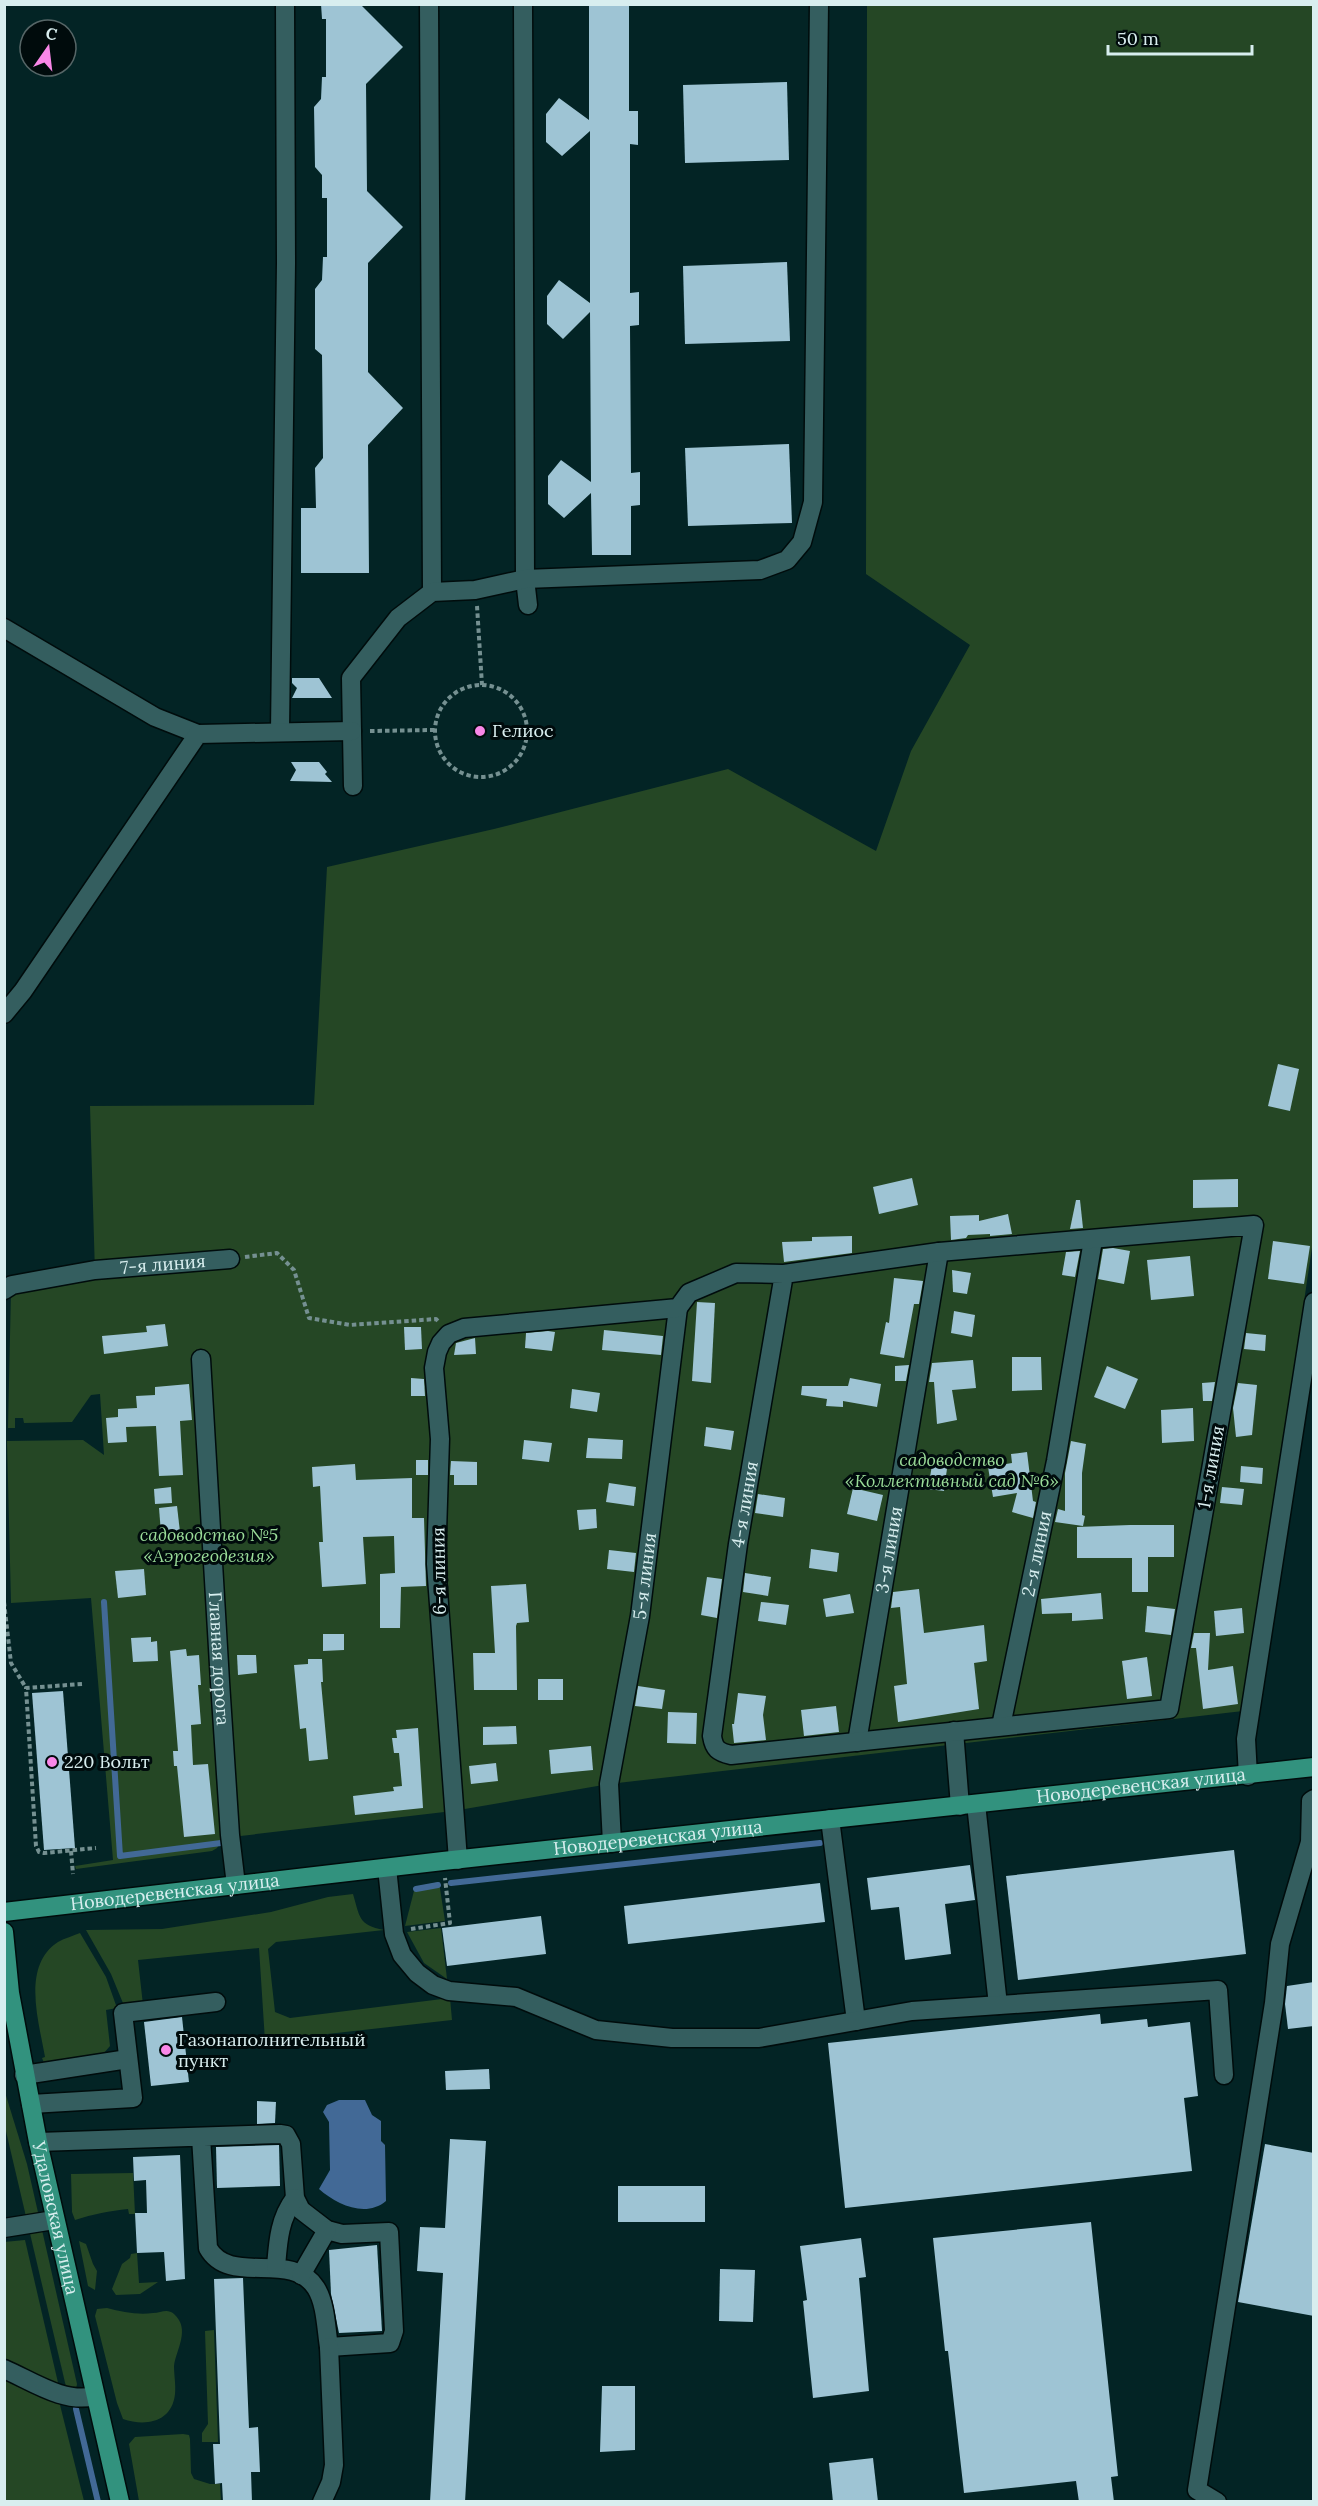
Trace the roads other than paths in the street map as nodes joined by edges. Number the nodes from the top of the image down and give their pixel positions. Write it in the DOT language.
graph roads {
  1 [pos="285,4"];
  2 [pos="429,4"];
  3 [pos="523,4"];
  4 [pos="819,4"];
  5 [pos="525,579"];
  6 [pos="432,591"];
  7 [pos="528,605"];
  8 [pos="4,628"];
  9 [pos="280,731"];
  10 [pos="352,731"];
  11 [pos="198,734"];
  12 [pos="353,786"];
  13 [pos="4,1014"];
  14 [pos="1093,1240"];
  15 [pos="939,1252"];
  16 [pos="230,1259"];
  17 [pos="784,1274"];
  18 [pos="4,1290"];
  19 [pos="1314,1302"];
  20 [pos="678,1308"];
  21 [pos="201,1359"];
  22 [pos="1001,1726"];
  23 [pos="954,1731"];
  24 [pos="857,1742"];
  25 [pos="1314,1767"];
  26 [pos="1248,1776"];
  27 [pos="1314,1799"];
  28 [pos="968,1805"];
  29 [pos="830,1819"];
  30 [pos="612,1843"];
  31 [pos="458,1860"];
  32 [pos="387,1868"];
  33 [pos="236,1885"];
  34 [pos="4,1912"];
  35 [pos="4,1932"];
  36 [pos="216,2002"];
  37 [pos="998,2005"];
  38 [pos="856,2021"];
  39 [pos="128,2059"];
  40 [pos="24,2075"];
  41 [pos="1224,2075"];
  42 [pos="30,2104"];
  43 [pos="201,2137"];
  44 [pos="38,2142"];
  45 [pos="295,2198"];
  46 [pos="54,2220"];
  47 [pos="4,2228"];
  48 [pos="327,2230"];
  49 [pos="276,2267"];
  50 [pos="301,2275"];
  51 [pos="329,2347"];
  52 [pos="4,2368"];
  53 [pos="95,2396"];
  54 [pos="120,2502"];
  55 [pos="322,2502"];
  56 [pos="1217,2502"];
  1 -- 9 [label="lane"];
  2 -- 6 [label="lane"];
  3 -- 5 [label="lane"];
  4 -- 5 [label="lane"];
  5 -- 6 [label="lane"];
  5 -- 7 [label="lane"];
  6 -- 10 [label="lane"];
  8 -- 11 [label="lane"];
  9 -- 10 [label="lane"];
  9 -- 11 [label="lane"];
  10 -- 12 [label="lane"];
  11 -- 13 [label="lane"];
  14 -- 15 [label="lane"];
  14 -- 22 [label="lane, 2-я линия"];
  14 -- 22 [label="lane, 1-я линия"];
  15 -- 17 [label="lane"];
  15 -- 24 [label="lane, 3-я линия"];
  16 -- 18 [label="lane, 7-я линия"];
  17 -- 20 [label="lane"];
  17 -- 24 [label="lane, 4-я линия"];
  19 -- 26 [label="lane"];
  20 -- 30 [label="lane, 5-я линия"];
  20 -- 31 [label="lane, 6-я линия"];
  21 -- 33 [label="lane, Главная дорога"];
  22 -- 23 [label="lane"];
  23 -- 24 [label="lane"];
  23 -- 28 [label="lane"];
  25 -- 26 [label="main road, Новодеревенская улица"];
  26 -- 28 [label="main road, Новодеревенская улица"];
  27 -- 56 [label="lane"];
  28 -- 29 [label="main road, Новодеревенская улица"];
  28 -- 37 [label="lane"];
  29 -- 30 [label="main road, Новодеревенская улица"];
  29 -- 38 [label="lane"];
  30 -- 31 [label="main road, Новодеревенская улица"];
  31 -- 32 [label="main road, Новодеревенская улица"];
  32 -- 33 [label="main road, Новодеревенская улица"];
  32 -- 38 [label="lane"];
  33 -- 34 [label="main road, Новодеревенская улица"];
  35 -- 40 [label="main road, Удаловская улица"];
  36 -- 39 [label="lane"];
  37 -- 38 [label="lane"];
  37 -- 41 [label="lane"];
  39 -- 40 [label="lane"];
  39 -- 42 [label="lane"];
  40 -- 42 [label="main road, Удаловская улица"];
  42 -- 44 [label="main road, Удаловская улица"];
  43 -- 44 [label="lane"];
  43 -- 45 [label="lane"];
  43 -- 49 [label="lane"];
  44 -- 46 [label="main road, Удаловская улица"];
  45 -- 48 [label="lane"];
  45 -- 49 [label="lane"];
  46 -- 47 [label="lane"];
  46 -- 53 [label="main road, Удаловская улица"];
  48 -- 50 [label="lane"];
  48 -- 51 [label="lane"];
  49 -- 50 [label="lane"];
  50 -- 51 [label="lane"];
  51 -- 55 [label="lane"];
  52 -- 53 [label="lane"];
  53 -- 54 [label="main road, Удаловская улица"];
}
